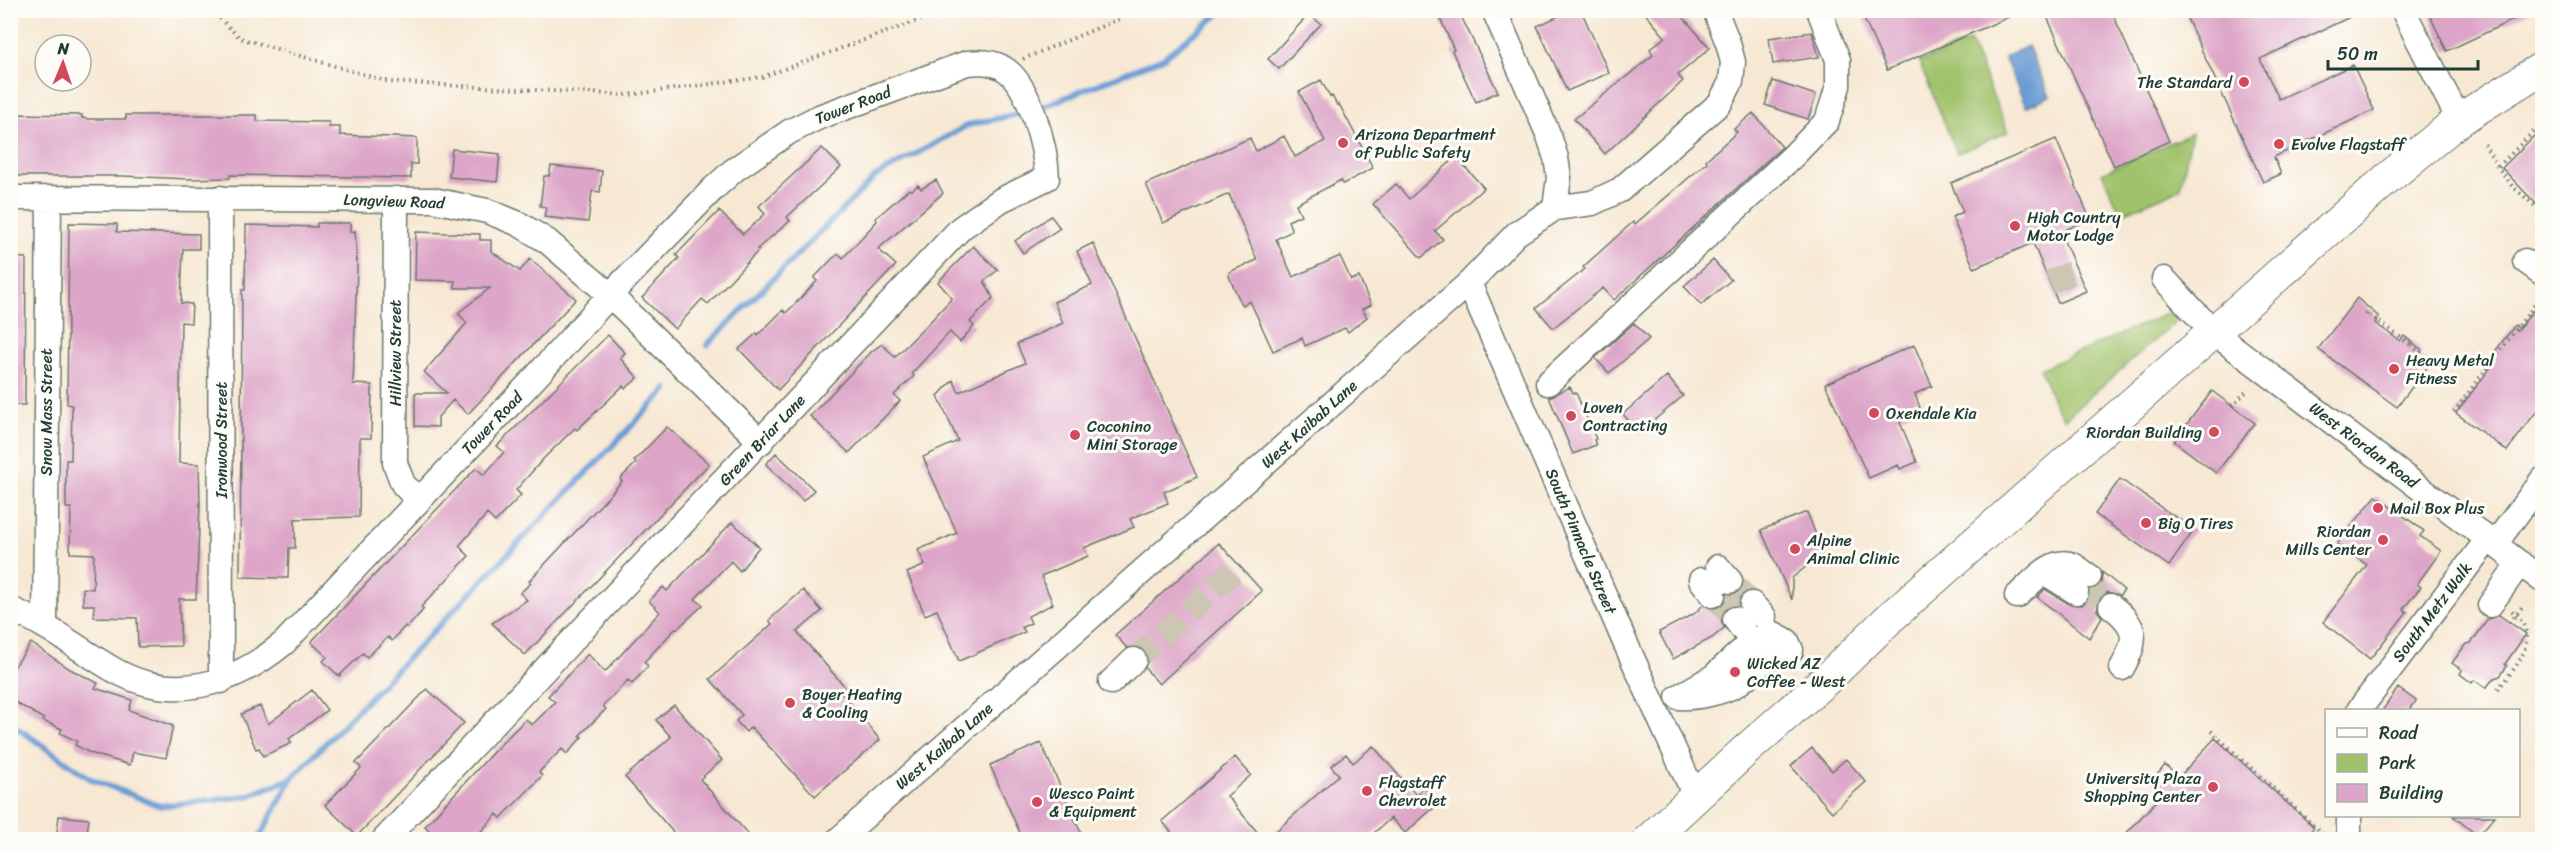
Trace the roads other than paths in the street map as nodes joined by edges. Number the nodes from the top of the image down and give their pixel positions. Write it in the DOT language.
graph roads {
  1 [pos="1494,10"];
  2 [pos="1715,10"];
  3 [pos="1819,10"];
  4 [pos="2403,10"];
  5 [pos="967,63"];
  6 [pos="2542,68"];
  7 [pos="2459,120"];
  8 [pos="10,198"];
  9 [pos="49,198"];
  10 [pos="220,198"];
  11 [pos="396,199"];
  12 [pos="1555,208"];
  13 [pos="2164,279"];
  14 [pos="1469,283"];
  15 [pos="610,295"];
  16 [pos="2213,332"];
  17 [pos="1548,382"];
  18 [pos="761,442"];
  19 [pos="2542,480"];
  20 [pos="418,500"];
  21 [pos="2491,541"];
  22 [pos="2520,563"];
  23 [pos="2542,580"];
  24 [pos="2082,584"];
  25 [pos="2017,596"];
  26 [pos="2491,603"];
  27 [pos="10,609"];
  28 [pos="45,625"];
  29 [pos="2144,649"];
  30 [pos="1134,660"];
  31 [pos="2112,670"];
  32 [pos="221,681"];
  33 [pos="1111,682"];
  34 [pos="2360,709"];
  35 [pos="1696,798"];
  36 [pos="2349,817"];
  37 [pos="384,840"];
  38 [pos="838,840"];
  39 [pos="1649,840"];
  40 [pos="2349,840"];
  1 -- 12 [label="street"];
  2 -- 12 [label="street, West Kaibab Lane"];
  3 -- 17 [label="street"];
  4 -- 7 [label="street"];
  5 -- 15 [label="street, Tower Road"];
  5 -- 18 [label="street, Green Briar Lane"];
  6 -- 7 [label="main road"];
  7 -- 16 [label="main road"];
  8 -- 9 [label="street, Longview Road"];
  9 -- 10 [label="street, Longview Road"];
  9 -- 28 [label="street, Snow Mass Street"];
  10 -- 11 [label="street, Longview Road"];
  10 -- 32 [label="street, Ironwood Street"];
  11 -- 15 [label="street, Longview Road"];
  11 -- 20 [label="street, Hillview Street"];
  12 -- 14 [label="street, West Kaibab Lane"];
  13 -- 16 [label="street, West Riordan Road"];
  14 -- 35 [label="street, South Pinnacle Street"];
  14 -- 38 [label="street, West Kaibab Lane"];
  15 -- 18 [label="street, Longview Road"];
  15 -- 20 [label="street, Tower Road"];
  16 -- 21 [label="street, West Riordan Road"];
  16 -- 35 [label="main road"];
  18 -- 37 [label="street, Green Briar Lane"];
  19 -- 21 [label="street, South Metz Walk"];
  20 -- 32 [label="street, Tower Road"];
  21 -- 22 [label="street, West Riordan Road"];
  21 -- 34 [label="street, South Metz Walk"];
  22 -- 23 [label="street, West Riordan Road"];
  22 -- 26 [label="street"];
  24 -- 25 [label="street"];
  27 -- 28 [label="street, Tower Road"];
  28 -- 32 [label="street, Tower Road"];
  29 -- 31 [label="street"];
  30 -- 33 [label="street"];
  35 -- 39 [label="main road"];
  36 -- 40 [label="street"];
}
